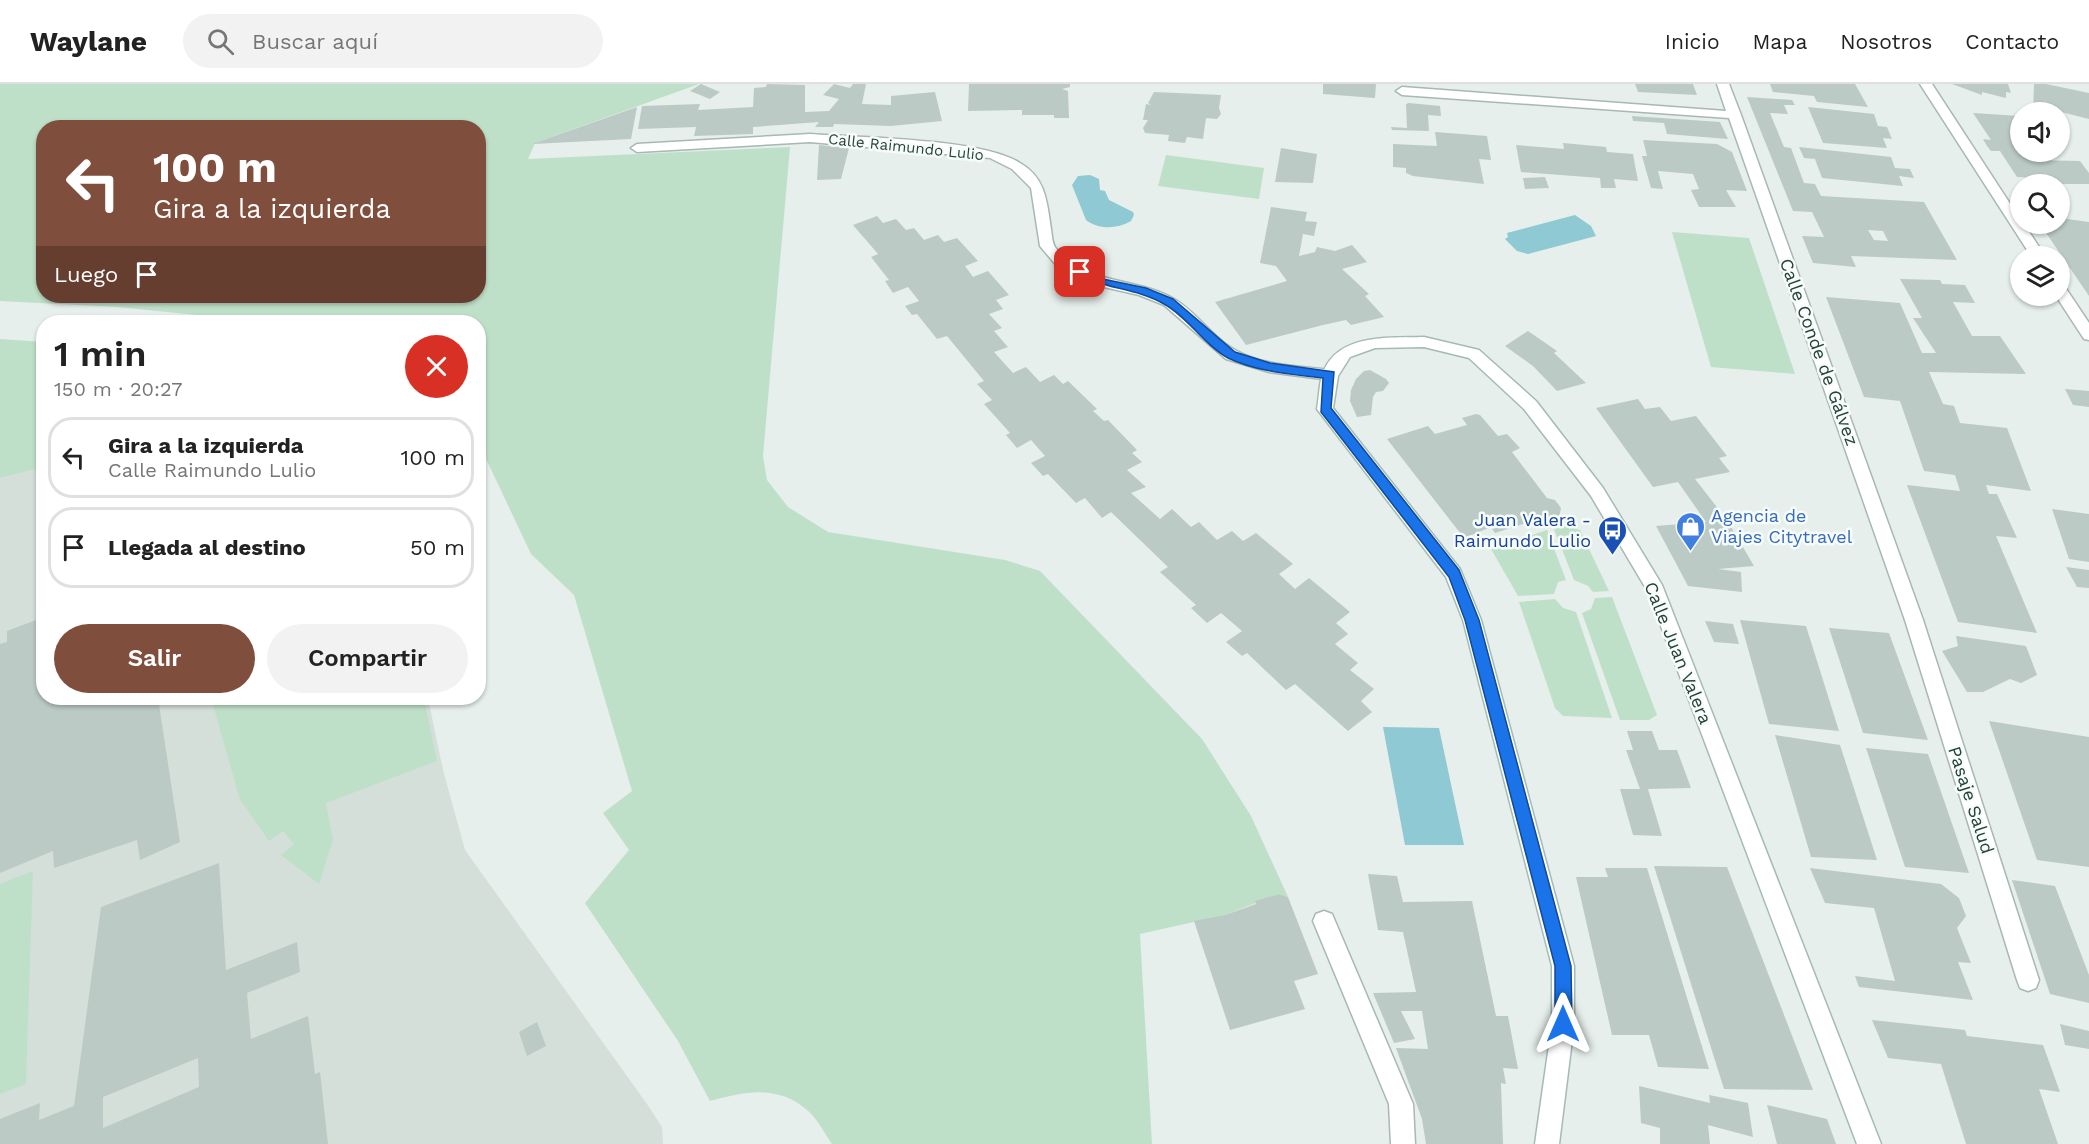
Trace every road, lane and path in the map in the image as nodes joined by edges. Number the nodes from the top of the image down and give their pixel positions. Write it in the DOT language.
graph roads {
  1 [pos="1723,84"];
  2 [pos="1926,84"];
  3 [pos="1402,91"];
  4 [pos="1735,115"];
  5 [pos="637,148"];
  6 [pos="2031,246"];
  7 [pos="2070,306"];
  8 [pos="2089,335"];
  9 [pos="1329,375"];
  10 [pos="1914,620"];
  11 [pos="1324,921"];
  12 [pos="2028,980"];
  13 [pos="1403,1144"];
  14 [pos="1547,1144"];
  15 [pos="1869,1144"];
  1 -- 4 [label="street, Calle Conde de Gálvez"];
  2 -- 6 [label="street"];
  3 -- 4 [label="street"];
  4 -- 10 [label="street, Calle Conde de Gálvez"];
  5 -- 9 [label="street, Calle Raimundo Lulio"];
  7 -- 8 [label="street"];
  9 -- 14 [label="street"];
  9 -- 15 [label="street, Calle Juan Valera"];
  10 -- 12 [label="street, Pasaje Salud"];
  11 -- 13 [label="street"];
}
